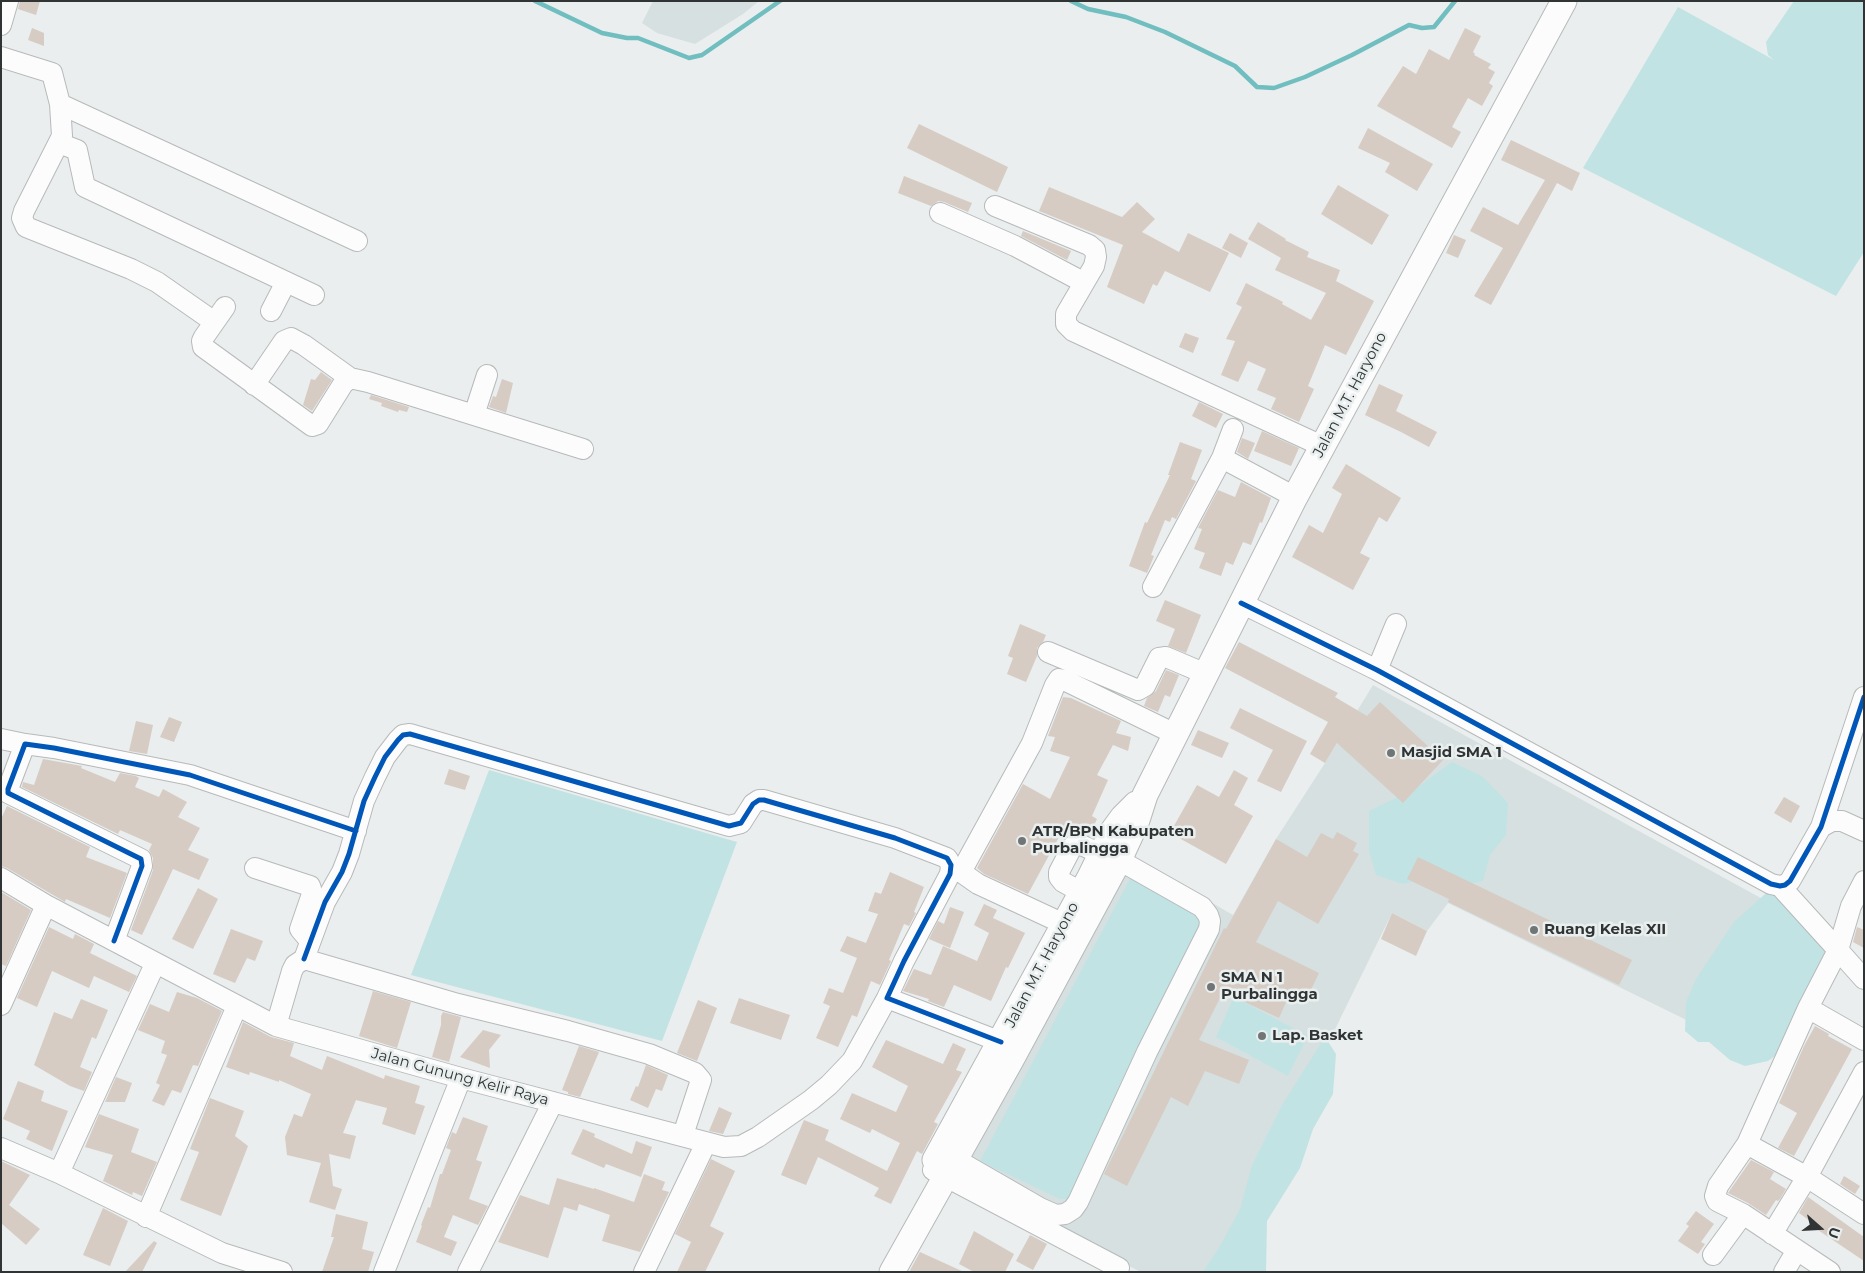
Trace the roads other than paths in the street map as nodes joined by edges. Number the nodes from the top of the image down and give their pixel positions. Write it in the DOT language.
graph roads {
  1 [pos="8,1"];
  2 [pos="1564,1"];
  3 [pos="1,25"];
  4 [pos="1,57"];
  5 [pos="60,104"];
  6 [pos="59,143"];
  7 [pos="995,206"];
  8 [pos="940,213"];
  9 [pos="357,241"];
  10 [pos="286,282"];
  11 [pos="1083,282"];
  12 [pos="314,295"];
  13 [pos="271,311"];
  14 [pos="488,375"];
  15 [pos="350,378"];
  16 [pos="254,384"];
  17 [pos="474,415"];
  18 [pos="1233,430"];
  19 [pos="1322,446"];
  20 [pos="582,449"];
  21 [pos="1222,458"];
  22 [pos="1295,497"];
  23 [pos="1153,587"];
  24 [pos="1241,604"];
  25 [pos="1396,624"];
  26 [pos="1048,652"];
  27 [pos="1377,670"];
  28 [pos="1206,674"];
  29 [pos="1864,697"];
  30 [pos="1175,734"];
  31 [pos="1,739"];
  32 [pos="25,744"];
  33 [pos="1821,826"];
  34 [pos="350,829"];
  35 [pos="1864,831"];
  36 [pos="1110,857"];
  37 [pos="255,868"];
  38 [pos="956,869"];
  39 [pos="1,878"];
  40 [pos="1864,881"];
  41 [pos="1780,886"];
  42 [pos="46,904"];
  43 [pos="1064,924"];
  44 [pos="114,941"];
  45 [pos="306,943"];
  46 [pos="1838,950"];
  47 [pos="156,964"];
  48 [pos="1864,979"];
  49 [pos="888,998"];
  50 [pos="1,1005"];
  51 [pos="236,1006"];
  52 [pos="1808,1008"];
  53 [pos="266,1021"];
  54 [pos="1864,1040"];
  55 [pos="1001,1042"];
  56 [pos="1864,1072"];
  57 [pos="461,1078"];
  58 [pos="553,1102"];
  59 [pos="683,1135"];
  60 [pos="706,1143"];
  61 [pos="1747,1144"];
  62 [pos="1,1148"];
  63 [pos="944,1168"];
  64 [pos="59,1173"];
  65 [pos="1807,1177"];
  66 [pos="1743,1214"];
  67 [pos="1864,1214"];
  68 [pos="146,1217"];
  69 [pos="1772,1234"];
  70 [pos="1797,1250"];
  71 [pos="1713,1255"];
  72 [pos="267,1267"];
  73 [pos="1121,1271"];
  74 [pos="384,1272"];
  75 [pos="468,1272"];
  76 [pos="644,1272"];
  77 [pos="874,1272"];
  78 [pos="892,1272"];
  79 [pos="1784,1272"];
  80 [pos="1830,1272"];
  1 -- 3 [label="street"];
  2 -- 19 [label="main road, Jalan M.T. Haryono"];
  4 -- 5 [label="street"];
  5 -- 6 [label="street"];
  5 -- 9 [label="street"];
  6 -- 10 [label="street"];
  6 -- 16 [label="street"];
  7 -- 11 [label="street"];
  8 -- 11 [label="street"];
  10 -- 12 [label="street"];
  10 -- 13 [label="street"];
  11 -- 19 [label="street"];
  14 -- 17 [label="street"];
  15 -- 16 [label="street"];
  15 -- 16 [label="street"];
  15 -- 17 [label="street"];
  17 -- 20 [label="street"];
  18 -- 21 [label="street"];
  19 -- 22 [label="main road, Jalan M.T. Haryono"];
  21 -- 22 [label="street"];
  21 -- 23 [label="street"];
  22 -- 24 [label="main road, Jalan M.T. Haryono"];
  24 -- 27 [label="street"];
  24 -- 28 [label="main road, Jalan M.T. Haryono"];
  25 -- 27 [label="street"];
  26 -- 28 [label="street"];
  27 -- 41 [label="street"];
  28 -- 30 [label="main road, Jalan M.T. Haryono"];
  29 -- 33 [label="street"];
  30 -- 36 [label="main road, Jalan M.T. Haryono"];
  30 -- 38 [label="street, Jalan Gunung Kelir Raya"];
  31 -- 32 [label="street"];
  32 -- 34 [label="street"];
  32 -- 44 [label="street"];
  33 -- 35 [label="street"];
  33 -- 41 [label="street"];
  34 -- 38 [label="street"];
  34 -- 45 [label="street"];
  36 -- 43 [label="main road, Jalan M.T. Haryono"];
  36 -- 63 [label="main road, Jalan M.T. Haryono"];
  36 -- 63 [label="street"];
  37 -- 45 [label="street"];
  38 -- 43 [label="street"];
  38 -- 49 [label="street, Jalan Gunung Kelir Raya"];
  39 -- 42 [label="street, Jalan Gunung Kelir Raya"];
  40 -- 46 [label="street"];
  41 -- 46 [label="street"];
  42 -- 44 [label="street, Jalan Gunung Kelir Raya"];
  42 -- 50 [label="street"];
  43 -- 55 [label="main road, Jalan M.T. Haryono"];
  44 -- 47 [label="street, Jalan Gunung Kelir Raya"];
  45 -- 53 [label="street"];
  45 -- 59 [label="street"];
  46 -- 48 [label="street"];
  46 -- 52 [label="street"];
  47 -- 51 [label="street, Jalan Gunung Kelir Raya"];
  47 -- 64 [label="street"];
  49 -- 55 [label="street"];
  49 -- 60 [label="street, Jalan Gunung Kelir Raya"];
  51 -- 53 [label="street, Jalan Gunung Kelir Raya"];
  51 -- 68 [label="street"];
  52 -- 54 [label="street"];
  52 -- 61 [label="street"];
  53 -- 57 [label="street, Jalan Gunung Kelir Raya"];
  55 -- 63 [label="main road, Jalan M.T. Haryono"];
  56 -- 65 [label="street"];
  57 -- 58 [label="street, Jalan Gunung Kelir Raya"];
  57 -- 74 [label="street"];
  58 -- 59 [label="street, Jalan Gunung Kelir Raya"];
  58 -- 75 [label="street"];
  59 -- 60 [label="street, Jalan Gunung Kelir Raya"];
  60 -- 76 [label="street"];
  61 -- 65 [label="street"];
  61 -- 66 [label="street"];
  62 -- 64 [label="street"];
  63 -- 73 [label="street"];
  63 -- 77 [label="main road, Jalan M.T. Haryono"];
  63 -- 78 [label="main road, Jalan M.T. Haryono"];
  64 -- 68 [label="street"];
  65 -- 67 [label="street"];
  65 -- 69 [label="street"];
  66 -- 69 [label="street"];
  66 -- 71 [label="street"];
  68 -- 72 [label="street"];
  69 -- 70 [label="street"];
  70 -- 79 [label="street"];
  70 -- 80 [label="street"];
}
